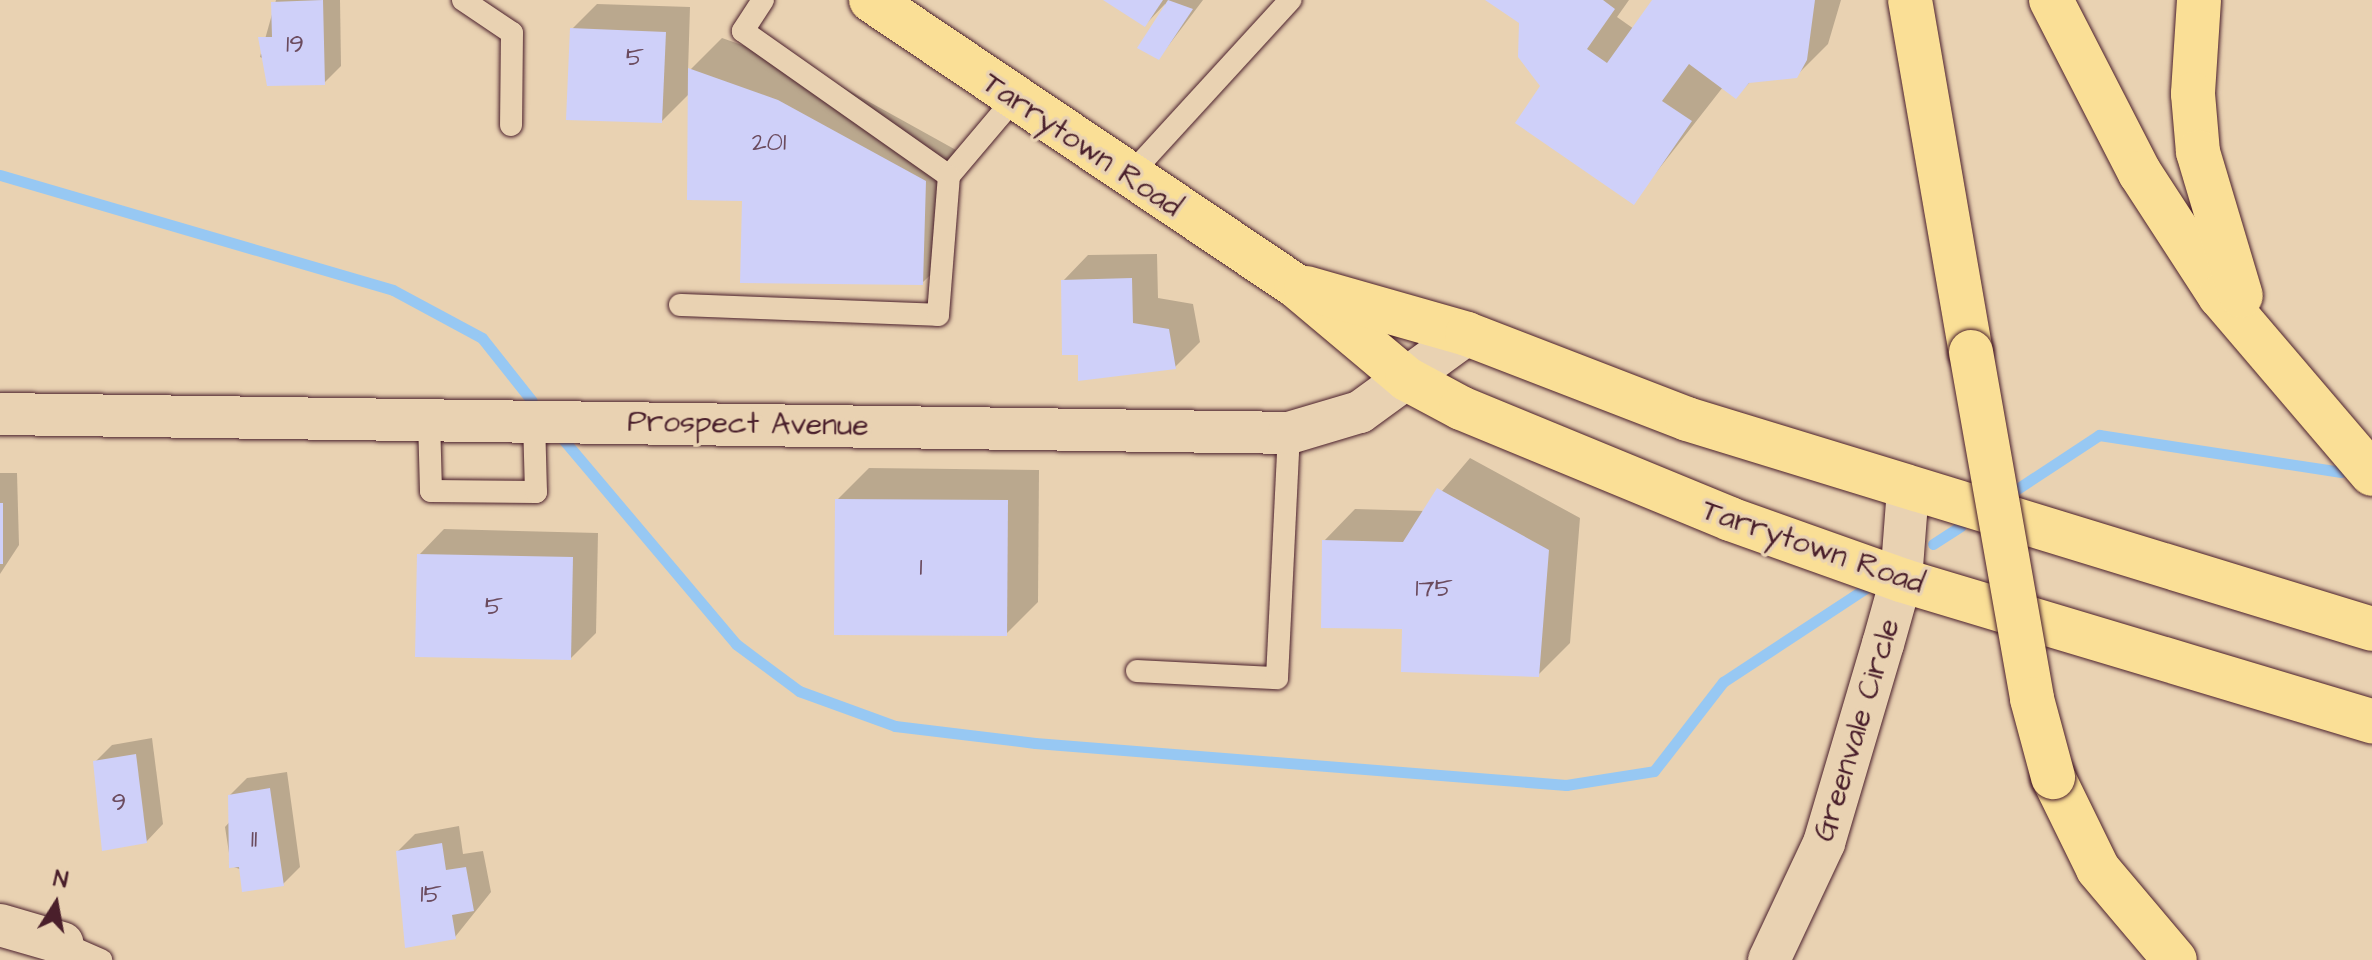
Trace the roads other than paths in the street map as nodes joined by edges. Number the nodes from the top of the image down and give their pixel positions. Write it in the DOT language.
graph roads {
  1 [pos="463,0"];
  2 [pos="763,0"];
  3 [pos="871,0"];
  4 [pos="1290,0"];
  5 [pos="1910,0"];
  6 [pos="2051,0"];
  7 [pos="2199,0"];
  8 [pos="1014,99"];
  9 [pos="511,125"];
  10 [pos="949,176"];
  11 [pos="1129,176"];
  12 [pos="1296,286"];
  13 [pos="680,305"];
  14 [pos="1467,334"];
  15 [pos="1407,379"];
  16 [pos="0,414"];
  17 [pos="429,419"];
  18 [pos="534,420"];
  19 [pos="1289,433"];
  20 [pos="2358,460"];
  21 [pos="1908,489"];
  22 [pos="1901,580"];
  23 [pos="2372,629"];
  24 [pos="1137,671"];
  25 [pos="2372,721"];
  26 [pos="0,925"];
  27 [pos="62,943"];
  28 [pos="101,960"];
  29 [pos="1769,960"];
  30 [pos="2175,960"];
  1 -- 9 [label="lane"];
  2 -- 10 [label="lane"];
  3 -- 8 [label="main road, Tarrytown Road"];
  4 -- 11 [label="lane"];
  5 -- 30 [label="main road, bridge"];
  6 -- 20 [label="main road"];
  7 -- 20 [label="main road"];
  8 -- 10 [label="lane"];
  8 -- 11 [label="main road, Tarrytown Road"];
  10 -- 13 [label="lane"];
  11 -- 12 [label="main road, Tarrytown Road"];
  12 -- 14 [label="main road, Tarrytown Road"];
  12 -- 15 [label="main road, Tarrytown Road"];
  14 -- 15 [label="street, Prospect Avenue"];
  14 -- 21 [label="main road, Tarrytown Road"];
  15 -- 19 [label="street, Prospect Avenue"];
  15 -- 22 [label="main road, Tarrytown Road"];
  16 -- 17 [label="street, Prospect Avenue"];
  17 -- 18 [label="street, Prospect Avenue"];
  17 -- 18 [label="lane"];
  18 -- 19 [label="street, Prospect Avenue"];
  19 -- 24 [label="lane"];
  21 -- 22 [label="street, Greenvale Circle"];
  21 -- 23 [label="main road, Tarrytown Road"];
  22 -- 25 [label="main road, Tarrytown Road"];
  22 -- 29 [label="street, Greenvale Circle"];
  26 -- 27 [label="street"];
  27 -- 28 [label="lane"];
}
